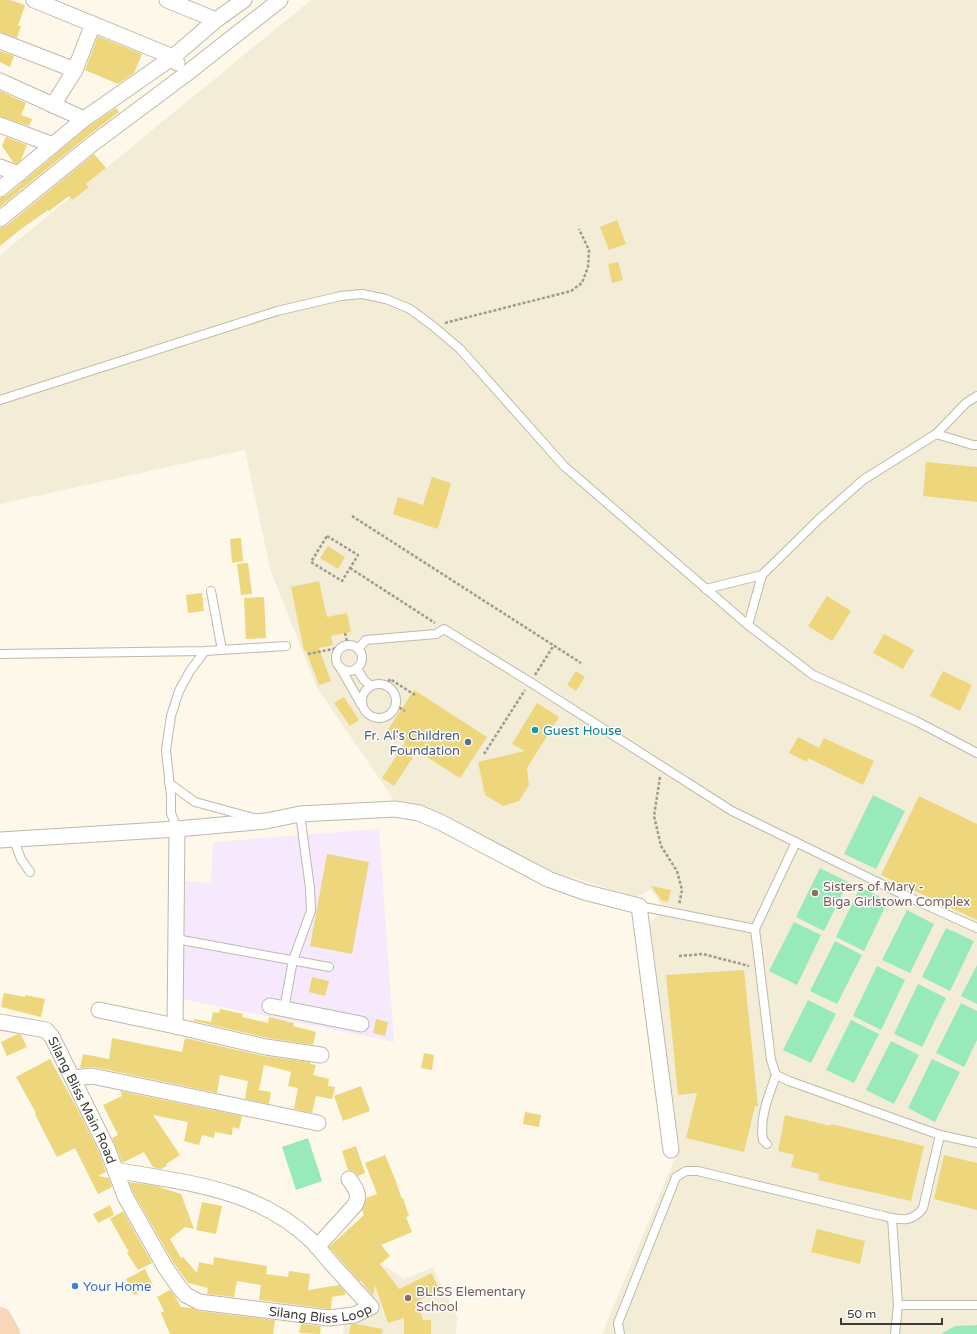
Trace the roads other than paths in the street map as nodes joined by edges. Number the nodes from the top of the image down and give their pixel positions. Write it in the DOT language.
graph roads {
  1 [pos="34,0"];
  2 [pos="167,0"];
  3 [pos="244,0"];
  4 [pos="280,0"];
  5 [pos="216,20"];
  6 [pos="93,24"];
  7 [pos="0,41"];
  8 [pos="173,57"];
  9 [pos="75,70"];
  10 [pos="186,74"];
  11 [pos="0,80"];
  12 [pos="54,105"];
  13 [pos="84,119"];
  14 [pos="0,125"];
  15 [pos="53,145"];
  16 [pos="0,167"];
  17 [pos="19,174"];
  18 [pos="0,189"];
  19 [pos="0,219"];
  20 [pos="977,396"];
  21 [pos="0,400"];
  22 [pos="936,434"];
  23 [pos="977,445"];
  24 [pos="762,575"];
  25 [pos="706,589"];
  26 [pos="211,591"];
  27 [pos="748,625"];
  28 [pos="286,646"];
  29 [pos="358,649"];
  30 [pos="222,650"];
  31 [pos="204,651"];
  32 [pos="0,654"];
  33 [pos="340,667"];
  34 [pos="357,669"];
  35 [pos="371,686"];
  36 [pos="362,705"];
  37 [pos="977,753"];
  38 [pos="169,783"];
  39 [pos="300,814"];
  40 [pos="266,821"];
  41 [pos="177,830"];
  42 [pos="7,839"];
  43 [pos="796,842"];
  44 [pos="30,872"];
  45 [pos="638,906"];
  46 [pos="977,928"];
  47 [pos="755,929"];
  48 [pos="176,939"];
  49 [pos="293,960"];
  50 [pos="329,967"];
  51 [pos="277,1008"];
  52 [pos="99,1010"];
  53 [pos="0,1022"];
  54 [pos="361,1024"];
  55 [pos="175,1026"];
  56 [pos="321,1055"];
  57 [pos="776,1075"];
  58 [pos="73,1078"];
  59 [pos="318,1123"];
  60 [pos="940,1135"];
  61 [pos="768,1144"];
  62 [pos="977,1144"];
  63 [pos="671,1150"];
  64 [pos="115,1170"];
  65 [pos="349,1179"];
  66 [pos="892,1218"];
  67 [pos="317,1247"];
  68 [pos="898,1305"];
  69 [pos="977,1305"];
  70 [pos="0,1319"];
  71 [pos="8,1334"];
  72 [pos="620,1334"];
  73 [pos="895,1334"];
  1 -- 6 [label="street"];
  2 -- 5 [label="street"];
  3 -- 5 [label="street"];
  4 -- 10 [label="street"];
  5 -- 8 [label="street"];
  6 -- 8 [label="street"];
  6 -- 9 [label="street"];
  7 -- 9 [label="street"];
  8 -- 10 [label="street"];
  8 -- 13 [label="street"];
  9 -- 12 [label="street"];
  10 -- 19 [label="street"];
  11 -- 12 [label="street"];
  12 -- 13 [label="street"];
  13 -- 15 [label="street"];
  14 -- 15 [label="street"];
  15 -- 17 [label="street"];
  16 -- 17 [label="street"];
  17 -- 18 [label="street"];
  20 -- 22 [label="lane"];
  21 -- 25 [label="lane"];
  22 -- 23 [label="lane"];
  22 -- 24 [label="lane"];
  24 -- 25 [label="lane"];
  24 -- 27 [label="lane"];
  25 -- 27 [label="lane"];
  26 -- 30 [label="lane"];
  27 -- 37 [label="lane"];
  28 -- 30 [label="lane"];
  29 -- 33 [label="lane"];
  29 -- 34 [label="lane"];
  29 -- 43 [label="lane"];
  30 -- 31 [label="lane"];
  31 -- 32 [label="lane"];
  31 -- 38 [label="lane"];
  33 -- 34 [label="lane"];
  33 -- 36 [label="lane"];
  34 -- 35 [label="lane"];
  35 -- 36 [label="lane"];
  35 -- 36 [label="lane"];
  38 -- 40 [label="lane"];
  38 -- 41 [label="lane"];
  39 -- 40 [label="street"];
  39 -- 45 [label="street"];
  39 -- 49 [label="lane"];
  40 -- 41 [label="street"];
  41 -- 42 [label="street"];
  41 -- 48 [label="street"];
  42 -- 44 [label="lane"];
  43 -- 46 [label="lane"];
  43 -- 47 [label="lane"];
  45 -- 47 [label="lane"];
  45 -- 63 [label="street"];
  47 -- 57 [label="lane"];
  48 -- 49 [label="lane"];
  48 -- 55 [label="street"];
  49 -- 50 [label="lane"];
  49 -- 51 [label="lane"];
  51 -- 54 [label="street"];
  52 -- 55 [label="street"];
  53 -- 58 [label="street, Silang Bliss Main Road"];
  55 -- 56 [label="street"];
  57 -- 60 [label="lane"];
  57 -- 61 [label="lane"];
  58 -- 59 [label="street"];
  58 -- 64 [label="street, Silang Bliss Main Road"];
  60 -- 62 [label="lane"];
  60 -- 66 [label="lane"];
  64 -- 67 [label="street, Silang Bliss Loop"];
  64 -- 67 [label="street, Silang Bliss Loop"];
  65 -- 67 [label="street"];
  66 -- 68 [label="lane"];
  66 -- 72 [label="lane"];
  68 -- 69 [label="lane"];
  68 -- 73 [label="lane"];
  70 -- 71 [label="main road"];
}
